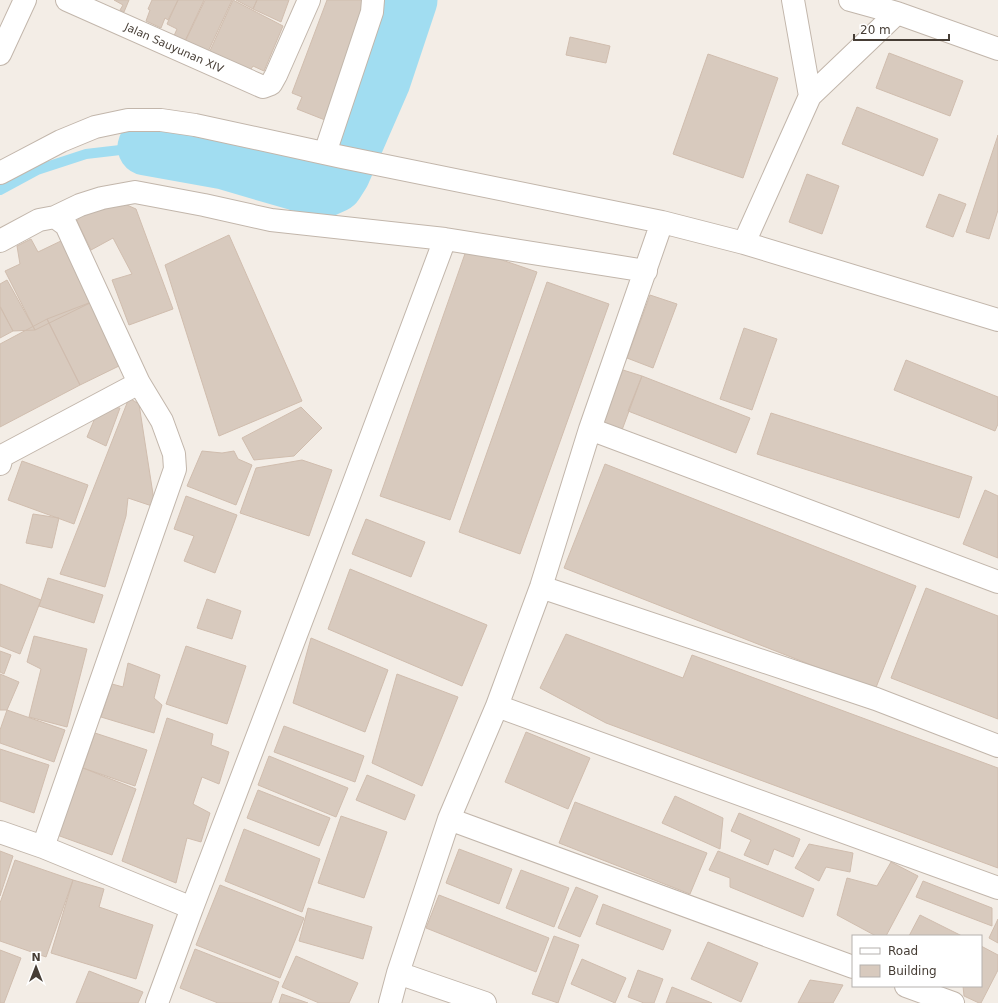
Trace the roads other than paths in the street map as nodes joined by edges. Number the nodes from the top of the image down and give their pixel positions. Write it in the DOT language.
graph roads {
  1 [pos="25,0"];
  2 [pos="68,0"];
  3 [pos="309,0"];
  4 [pos="373,0"];
  5 [pos="793,0"];
  6 [pos="850,0"];
  7 [pos="897,14"];
  8 [pos="998,49"];
  9 [pos="0,54"];
  10 [pos="810,96"];
  11 [pos="333,155"];
  12 [pos="0,173"];
  13 [pos="55,217"];
  14 [pos="662,222"];
  15 [pos="445,239"];
  16 [pos="0,241"];
  17 [pos="744,243"];
  18 [pos="646,271"];
  19 [pos="998,320"];
  20 [pos="139,382"];
  21 [pos="590,429"];
  22 [pos="1,459"];
  23 [pos="998,582"];
  24 [pos="541,587"];
  25 [pos="497,706"];
  26 [pos="998,746"];
  27 [pos="449,819"];
  28 [pos="0,832"];
  29 [pos="43,847"];
  30 [pos="998,888"];
  31 [pos="192,908"];
  32 [pos="852,967"];
  33 [pos="398,973"];
  34 [pos="909,987"];
  35 [pos="157,1003"];
  36 [pos="390,1003"];
  37 [pos="485,1003"];
  38 [pos="953,1003"];
  1 -- 9 [label="street"];
  2 -- 3 [label="street, Jalan Sauyunan XIV"];
  4 -- 11 [label="street"];
  5 -- 10 [label="street"];
  6 -- 7 [label="street"];
  7 -- 8 [label="street"];
  7 -- 10 [label="street"];
  10 -- 17 [label="street"];
  11 -- 12 [label="street"];
  11 -- 14 [label="street"];
  13 -- 15 [label="street"];
  13 -- 16 [label="street"];
  13 -- 20 [label="street"];
  14 -- 17 [label="street"];
  14 -- 18 [label="street"];
  15 -- 18 [label="street"];
  15 -- 31 [label="street"];
  17 -- 19 [label="street"];
  18 -- 21 [label="street"];
  20 -- 22 [label="street"];
  20 -- 29 [label="street"];
  21 -- 23 [label="street"];
  21 -- 24 [label="street"];
  24 -- 25 [label="street"];
  24 -- 26 [label="street"];
  25 -- 27 [label="street"];
  25 -- 30 [label="street"];
  27 -- 32 [label="street"];
  27 -- 33 [label="street"];
  28 -- 29 [label="street"];
  29 -- 31 [label="street"];
  31 -- 35 [label="street"];
  33 -- 36 [label="street"];
  33 -- 37 [label="street"];
  34 -- 38 [label="street"];
}
